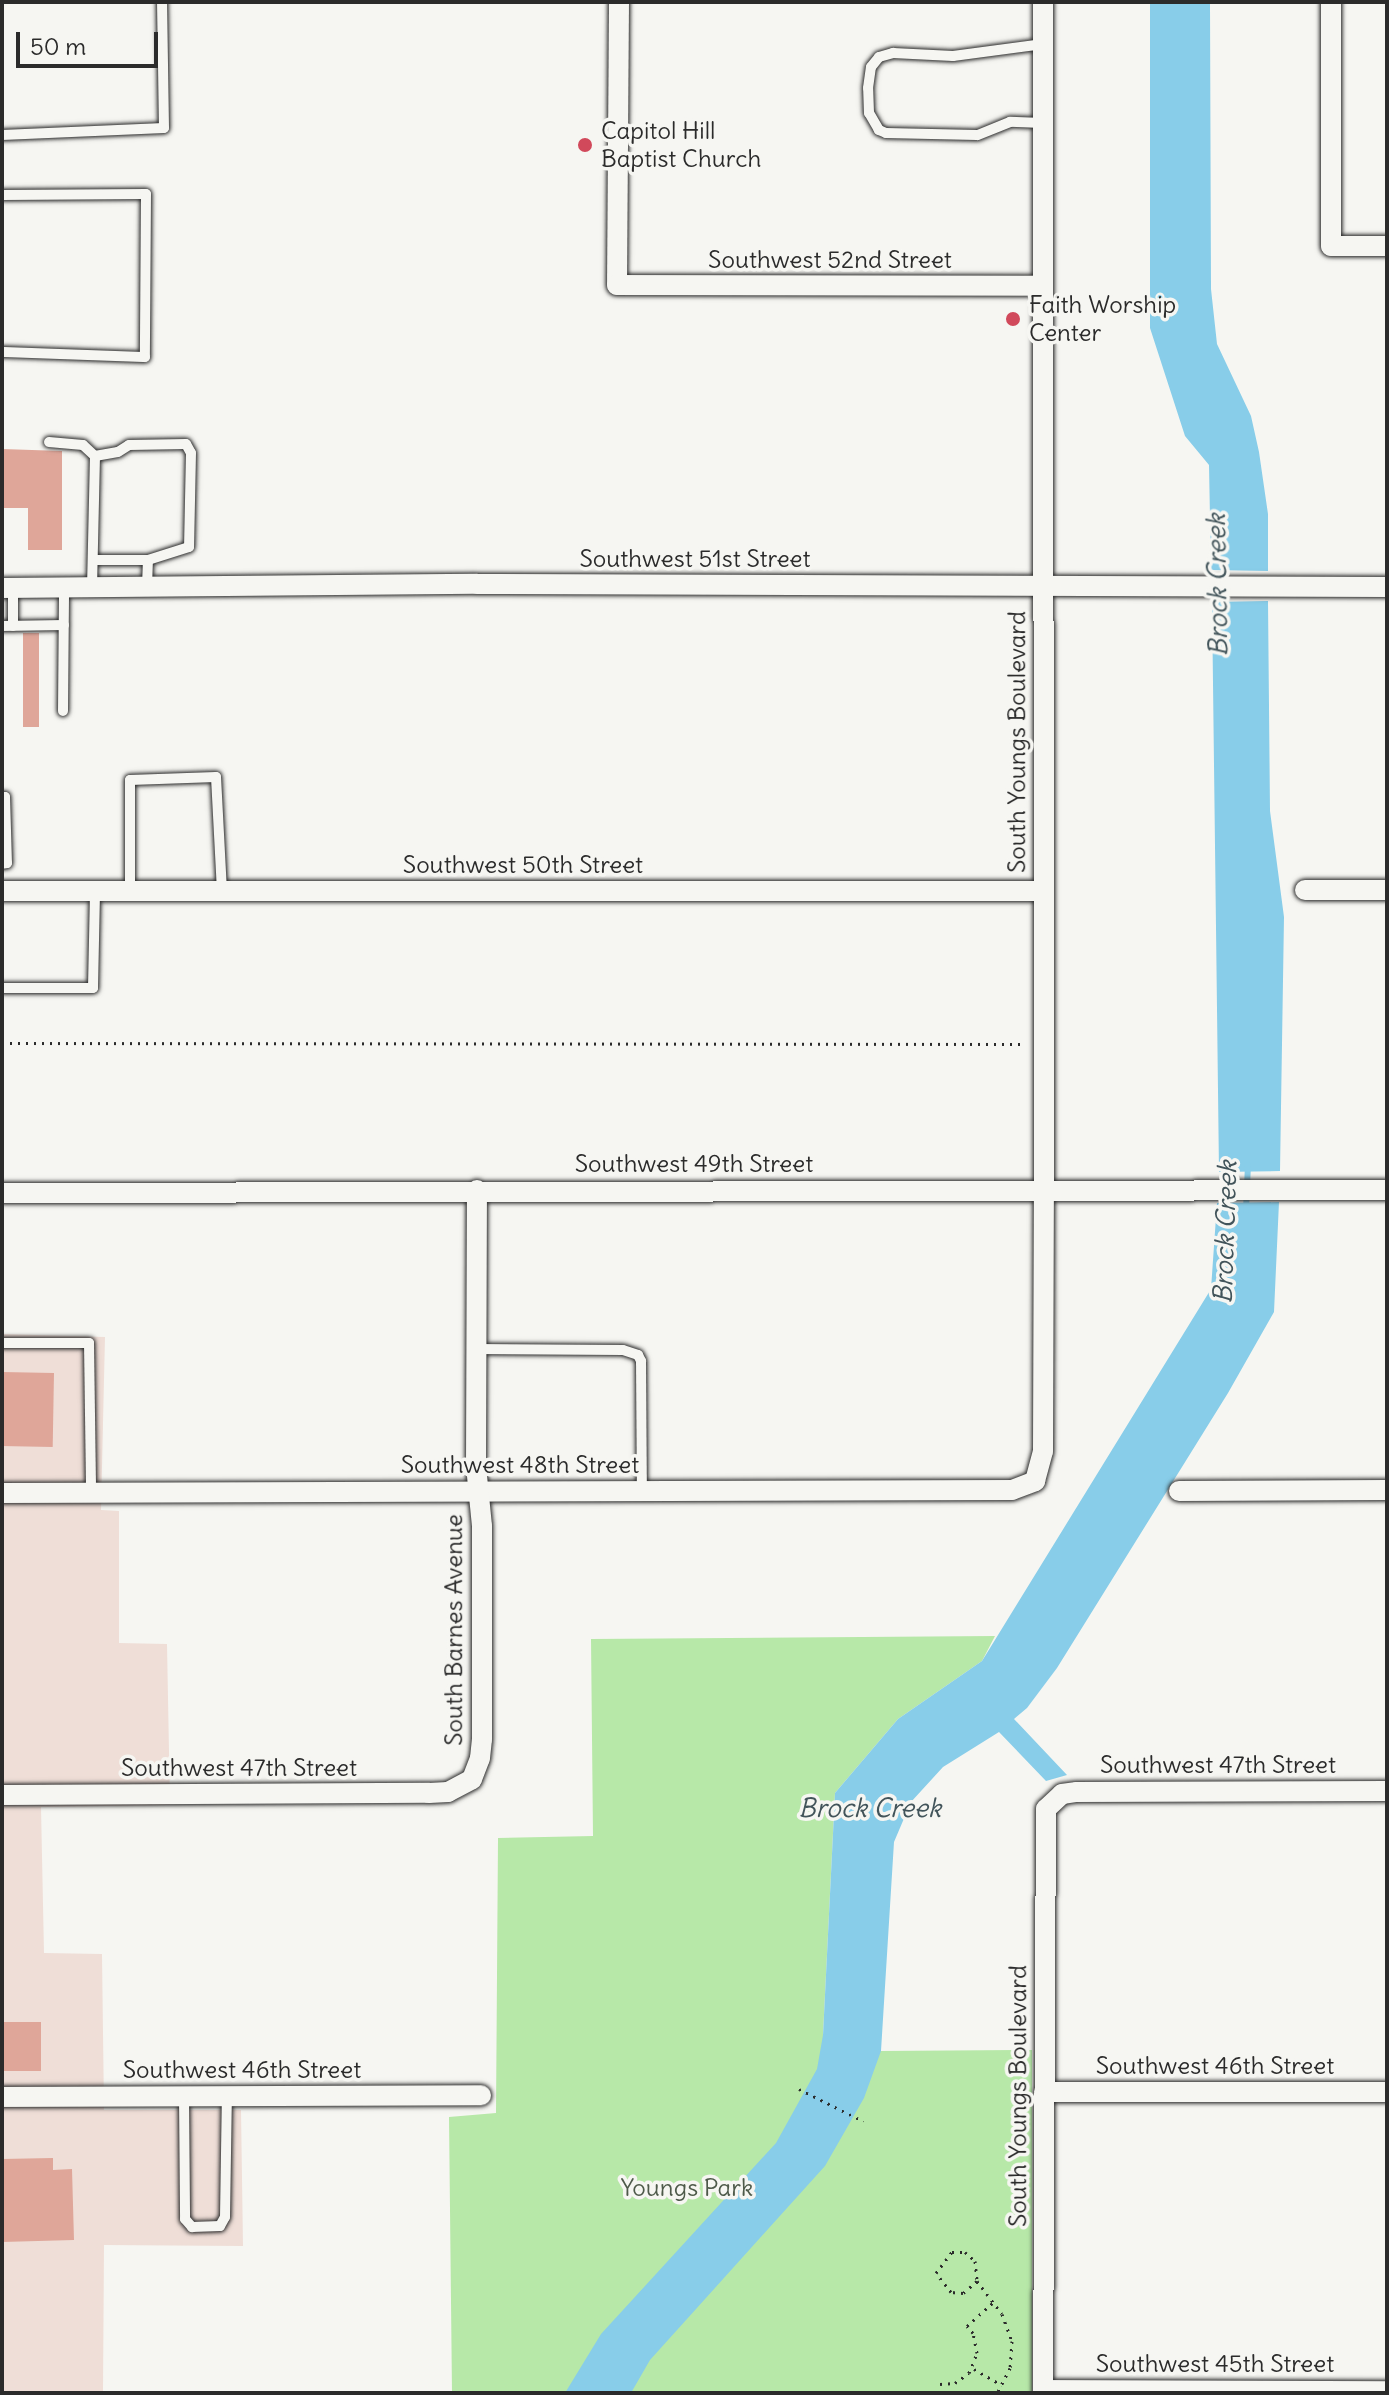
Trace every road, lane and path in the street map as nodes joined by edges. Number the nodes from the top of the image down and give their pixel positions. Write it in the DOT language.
graph roads {
  1 [pos="162,2"];
  2 [pos="619,2"];
  3 [pos="1043,2"];
  4 [pos="1331,2"];
  5 [pos="1043,44"];
  6 [pos="1043,123"];
  7 [pos="2,135"];
  8 [pos="2,195"];
  9 [pos="1387,246"];
  10 [pos="1043,286"];
  11 [pos="2,352"];
  12 [pos="49,442"];
  13 [pos="95,456"];
  14 [pos="93,560"];
  15 [pos="148,560"];
  16 [pos="147,587"];
  17 [pos="1387,587"];
  18 [pos="8,588"];
  19 [pos="64,588"];
  20 [pos="92,588"];
  21 [pos="1043,588"];
  22 [pos="64,625"];
  23 [pos="8,626"];
  24 [pos="63,711"];
  25 [pos="2,797"];
  26 [pos="2,864"];
  27 [pos="95,890"];
  28 [pos="130,890"];
  29 [pos="1305,890"];
  30 [pos="1387,890"];
  31 [pos="2,891"];
  32 [pos="222,891"];
  33 [pos="1043,891"];
  34 [pos="2,988"];
  35 [pos="2,1043"];
  36 [pos="1043,1044"];
  37 [pos="477,1190"];
  38 [pos="1044,1190"];
  39 [pos="1387,1190"];
  40 [pos="2,1193"];
  41 [pos="2,1343"];
  42 [pos="476,1349"];
  43 [pos="1035,1481"];
  44 [pos="1387,1490"];
  45 [pos="478,1491"];
  46 [pos="642,1491"];
  47 [pos="1179,1491"];
  48 [pos="91,1492"];
  49 [pos="2,1493"];
  50 [pos="472,1779"];
  51 [pos="1387,1791"];
  52 [pos="2,1795"];
  53 [pos="1052,1800"];
  54 [pos="799,2089"];
  55 [pos="1044,2092"];
  56 [pos="1387,2092"];
  57 [pos="481,2095"];
  58 [pos="184,2096"];
  59 [pos="227,2096"];
  60 [pos="2,2097"];
  61 [pos="863,2121"];
  62 [pos="977,2281"];
  63 [pos="994,2302"];
  64 [pos="972,2368"];
  65 [pos="940,2384"];
  66 [pos="1002,2385"];
  67 [pos="1043,2391"];
  68 [pos="1387,2391"];
  69 [pos="997,2393"];
  1 -- 7 [label="lane"];
  2 -- 10 [label="street, Southwest 52nd Street"];
  3 -- 5 [label="street, South Youngs Boulevard"];
  4 -- 9 [label="street"];
  5 -- 6 [label="street, South Youngs Boulevard"];
  5 -- 6 [label="lane"];
  6 -- 10 [label="street, South Youngs Boulevard"];
  8 -- 11 [label="lane"];
  10 -- 21 [label="street, South Youngs Boulevard"];
  12 -- 13 [label="lane"];
  13 -- 14 [label="lane"];
  13 -- 15 [label="lane"];
  14 -- 15 [label="lane"];
  14 -- 20 [label="lane"];
  15 -- 16 [label="lane"];
  16 -- 20 [label="street, Southwest 51st Street"];
  16 -- 21 [label="street, Southwest 51st Street"];
  17 -- 21 [label="street, Southwest 51st Street"];
  18 -- 19 [label="street, Southwest 51st Street"];
  18 -- 23 [label="lane"];
  19 -- 20 [label="street, Southwest 51st Street"];
  19 -- 22 [label="lane"];
  21 -- 33 [label="street, South Youngs Boulevard"];
  22 -- 23 [label="lane"];
  22 -- 24 [label="lane"];
  25 -- 26 [label="lane"];
  27 -- 28 [label="street, Southwest 50th Street"];
  27 -- 31 [label="street, Southwest 50th Street"];
  27 -- 34 [label="lane"];
  28 -- 32 [label="street, Southwest 50th Street"];
  28 -- 32 [label="lane"];
  29 -- 30 [label="street"];
  32 -- 33 [label="street, Southwest 50th Street"];
  33 -- 36 [label="street, South Youngs Boulevard"];
  35 -- 36 [label="path"];
  36 -- 38 [label="street, South Youngs Boulevard"];
  37 -- 38 [label="street, Southwest 49th Street"];
  37 -- 40 [label="street, Southwest 49th Street"];
  37 -- 42 [label="street, South Barnes Avenue"];
  38 -- 39 [label="street, Southwest 49th Street"];
  38 -- 43 [label="street, South Youngs Boulevard"];
  41 -- 48 [label="lane"];
  42 -- 45 [label="street, South Barnes Avenue"];
  42 -- 46 [label="lane"];
  43 -- 46 [label="street, Southwest 48th Street"];
  44 -- 47 [label="street"];
  45 -- 46 [label="street, Southwest 48th Street"];
  45 -- 48 [label="street, Southwest 48th Street"];
  45 -- 50 [label="street, South Barnes Avenue"];
  48 -- 49 [label="street, Southwest 48th Street"];
  50 -- 52 [label="street, Southwest 47th Street"];
  51 -- 53 [label="street, Southwest 47th Street"];
  53 -- 55 [label="street, South Youngs Boulevard"];
  54 -- 61 [label="path"];
  55 -- 56 [label="street, Southwest 46th Street"];
  55 -- 67 [label="street, South Youngs Boulevard"];
  57 -- 59 [label="street, Southwest 46th Street"];
  58 -- 59 [label="street, Southwest 46th Street"];
  58 -- 59 [label="lane"];
  58 -- 60 [label="street, Southwest 46th Street"];
  62 -- 62 [label="path"];
  62 -- 63 [label="path"];
  63 -- 64 [label="path"];
  63 -- 66 [label="path"];
  64 -- 65 [label="path"];
  64 -- 66 [label="path"];
  66 -- 69 [label="path"];
  67 -- 68 [label="street, Southwest 45th Street"];
}
